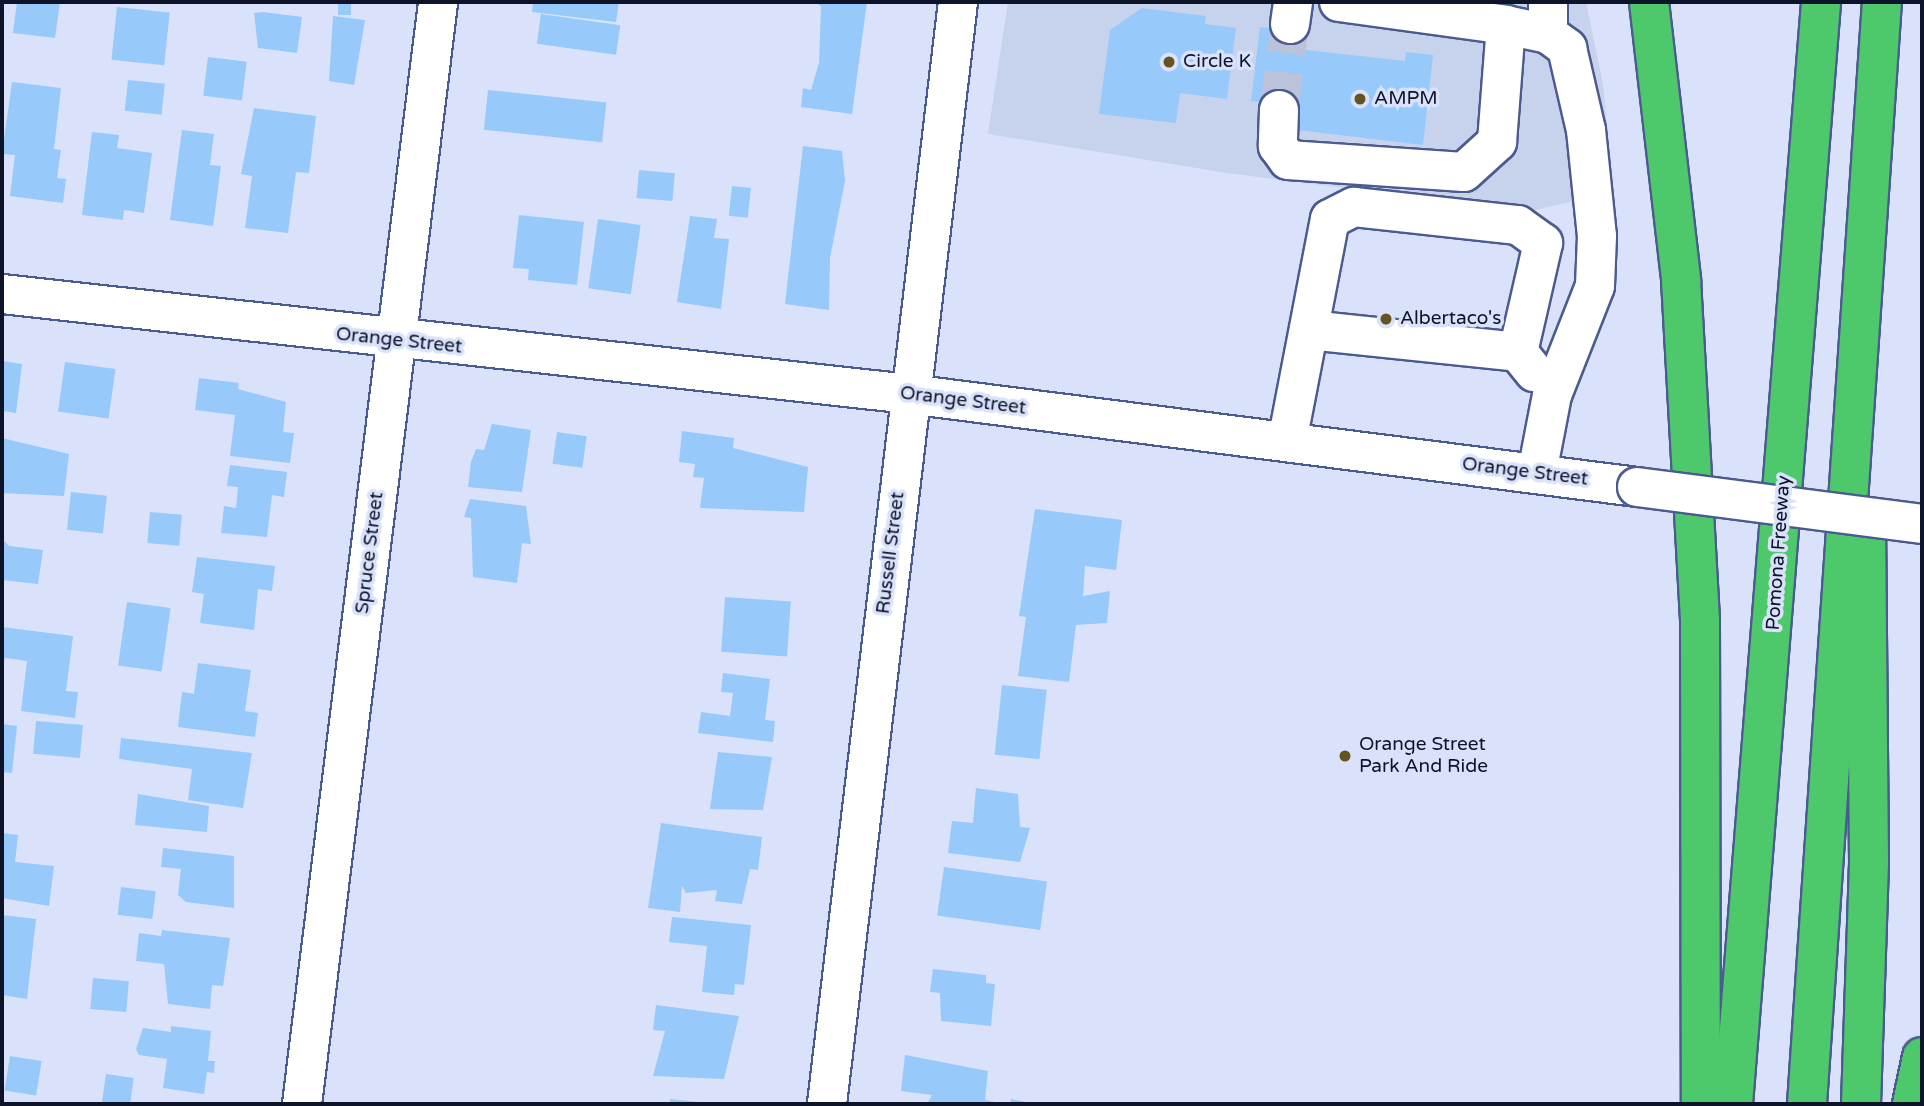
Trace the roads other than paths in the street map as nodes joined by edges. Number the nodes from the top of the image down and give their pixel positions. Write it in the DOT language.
graph roads {
  1 [pos="438,2"];
  2 [pos="958,2"];
  3 [pos="1339,2"];
  4 [pos="1649,2"];
  5 [pos="1821,2"];
  6 [pos="1882,2"];
  7 [pos="1445,10"];
  8 [pos="1548,18"];
  9 [pos="1279,110"];
  10 [pos="1863,243"];
  11 [pos="2,294"];
  12 [pos="1309,330"];
  13 [pos="395,340"];
  14 [pos="1518,352"];
  15 [pos="909,394"];
  16 [pos="1552,395"];
  17 [pos="1287,442"];
  18 [pos="1537,473"];
  19 [pos="1922,524"];
  20 [pos="1922,1057"];
  21 [pos="302,1104"];
  22 [pos="828,1104"];
  23 [pos="1701,1104"];
  24 [pos="1733,1104"];
  25 [pos="1807,1104"];
  26 [pos="1861,1104"];
  27 [pos="1912,1104"];
  1 -- 13 [label="street, Spruce Street"];
  2 -- 15 [label="street, Russell Street"];
  3 -- 7 [label="street"];
  4 -- 23 [label="highway"];
  5 -- 24 [label="highway, Pomona Freeway"];
  6 -- 10 [label="highway"];
  7 -- 8 [label="street"];
  7 -- 9 [label="street"];
  8 -- 16 [label="street"];
  10 -- 25 [label="highway"];
  10 -- 26 [label="highway"];
  11 -- 13 [label="street, Orange Street"];
  12 -- 14 [label="street"];
  12 -- 14 [label="street"];
  12 -- 17 [label="street"];
  13 -- 15 [label="street, Orange Street"];
  13 -- 21 [label="street, Spruce Street"];
  14 -- 16 [label="street"];
  15 -- 17 [label="street, Orange Street"];
  15 -- 22 [label="street, Russell Street"];
  16 -- 18 [label="street"];
  17 -- 18 [label="street, Orange Street"];
  18 -- 19 [label="street, Orange Street, bridge"];
  20 -- 27 [label="highway"];
}
